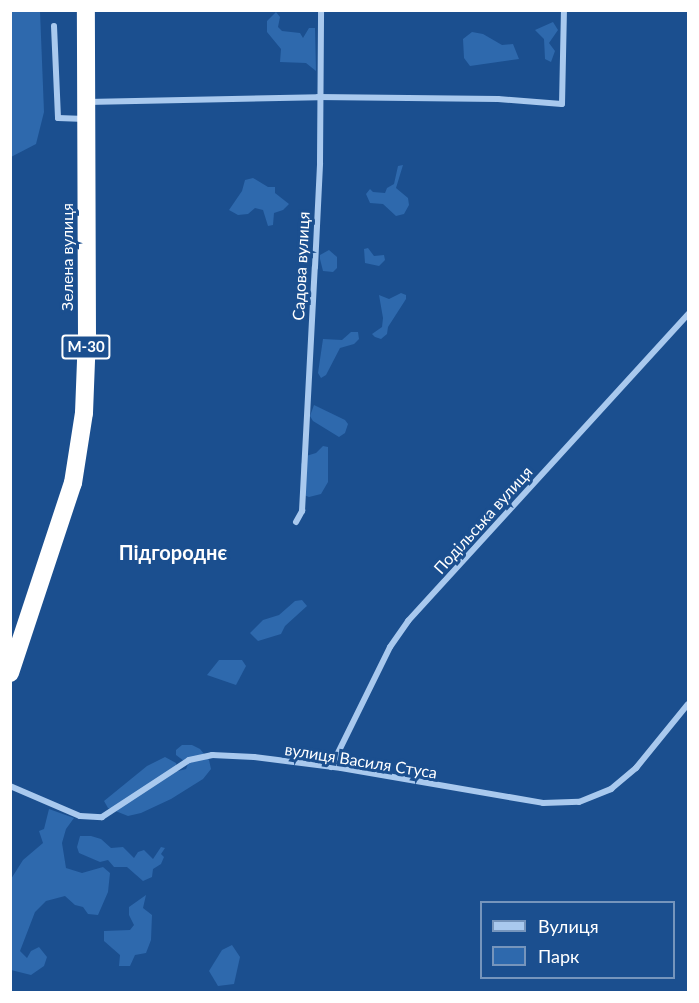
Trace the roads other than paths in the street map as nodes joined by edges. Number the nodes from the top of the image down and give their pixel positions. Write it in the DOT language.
graph roads {
  1 [pos="86,10"];
  2 [pos="321,10"];
  3 [pos="564,10"];
  4 [pos="54,26"];
  5 [pos="318,97"];
  6 [pos="86,110"];
  7 [pos="688,314"];
  8 [pos="296,522"];
  9 [pos="10,673"];
  10 [pos="688,704"];
  11 [pos="331,767"];
  12 [pos="10,786"];
  1 -- 6 [label="highway, Зелена вулиця / М-30"];
  2 -- 5 [label="street, Садова вулиця"];
  3 -- 5 [label="street"];
  4 -- 6 [label="street"];
  5 -- 6 [label="street"];
  5 -- 8 [label="street, Садова вулиця"];
  6 -- 9 [label="highway, Зелена вулиця / М-30"];
  7 -- 11 [label="street, Подільська вулиця"];
  10 -- 11 [label="street, вулиця Василя Стуса"];
  11 -- 12 [label="street, вулиця Василя Стуса"];
}
